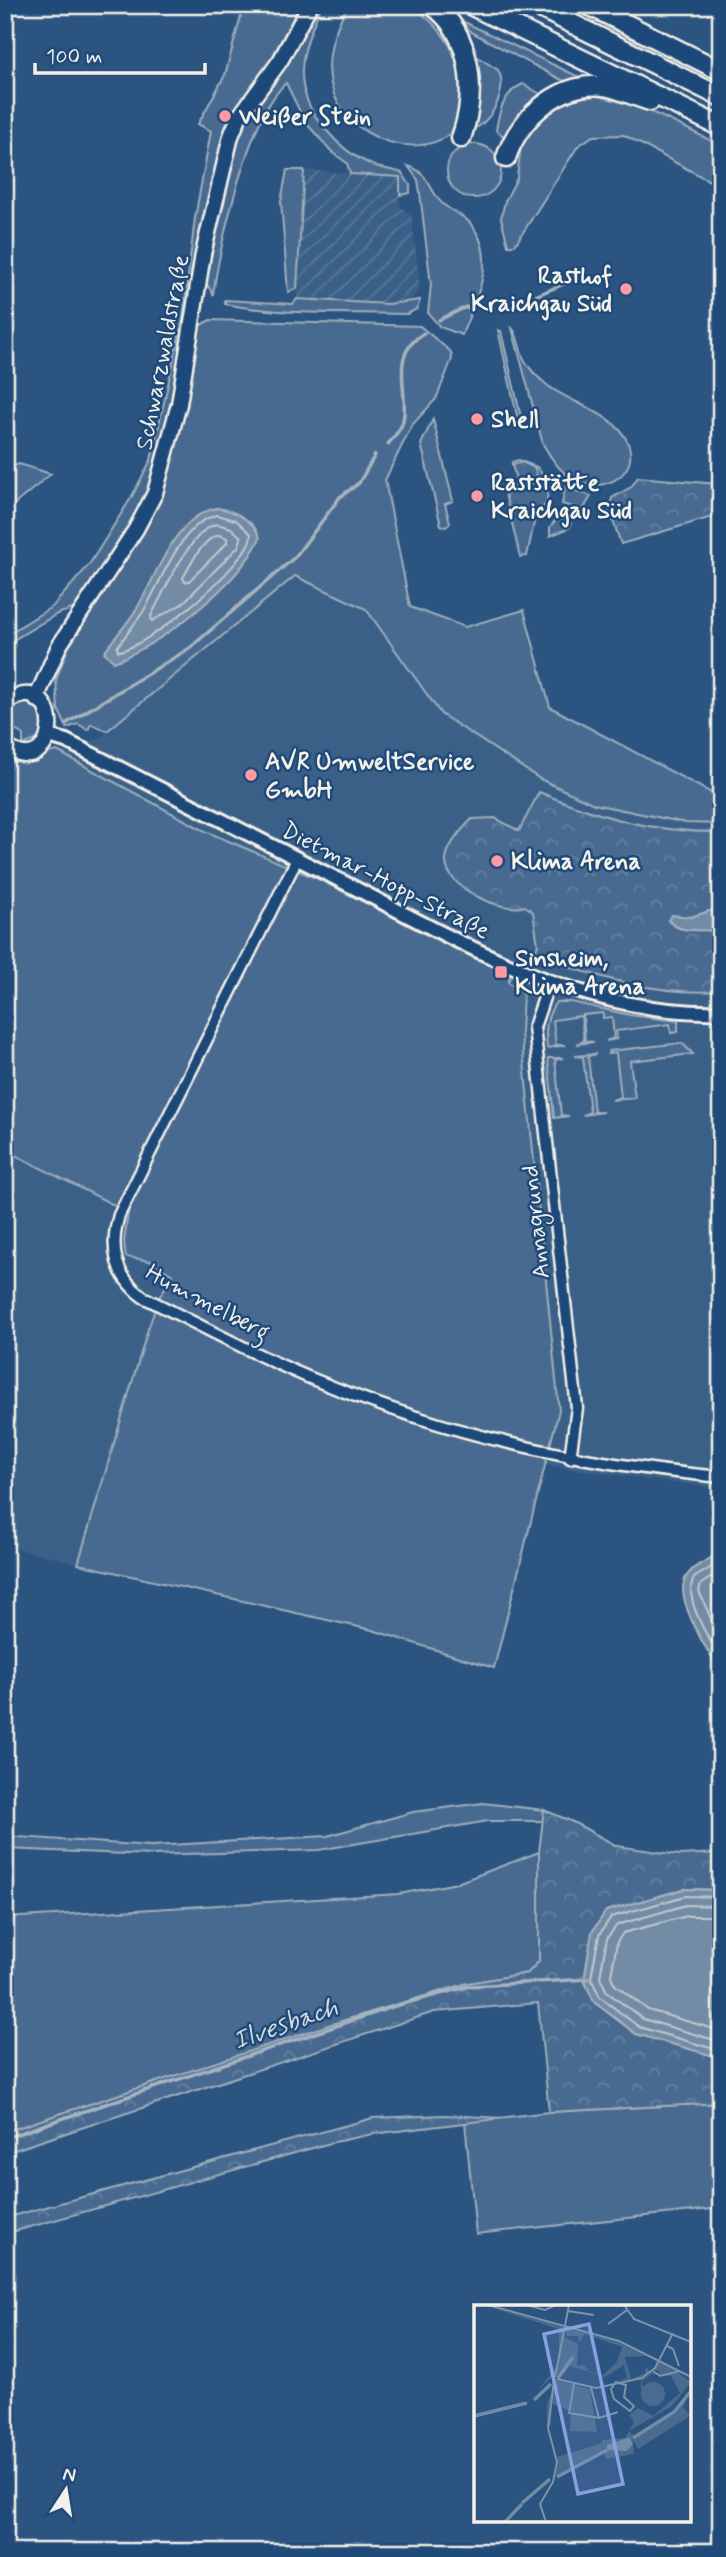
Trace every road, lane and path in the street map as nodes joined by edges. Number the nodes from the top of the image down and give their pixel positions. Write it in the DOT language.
graph roads {
  1 [pos="310,5"];
  2 [pos="432,5"];
  3 [pos="470,5"];
  4 [pos="534,5"];
  5 [pos="589,5"];
  6 [pos="721,71"];
  7 [pos="721,97"];
  8 [pos="687,110"];
  9 [pos="721,127"];
  10 [pos="461,138"];
  11 [pos="506,158"];
  12 [pos="36,699"];
  13 [pos="5,703"];
  14 [pos="49,736"];
  15 [pos="6,747"];
  16 [pos="297,859"];
  17 [pos="549,982"];
  18 [pos="721,1012"];
  19 [pos="570,1458"];
  20 [pos="721,1477"];
  1 -- 12 [label="main road, Schwarzwaldstraße"];
  2 -- 10 [label="highway"];
  3 -- 8 [label="highway"];
  4 -- 7 [label="highway"];
  5 -- 6 [label="highway"];
  8 -- 9 [label="highway"];
  8 -- 11 [label="highway"];
  12 -- 13 [label="main road"];
  12 -- 14 [label="main road"];
  14 -- 15 [label="main road"];
  14 -- 16 [label="street, Dietmar-Hopp-Straße"];
  16 -- 17 [label="street, Dietmar-Hopp-Straße"];
  16 -- 19 [label="street, Hummelberg"];
  17 -- 18 [label="street, Dietmar-Hopp-Straße"];
  17 -- 19 [label="street, Annagrund"];
  19 -- 20 [label="street, Hummelberg"];
}
